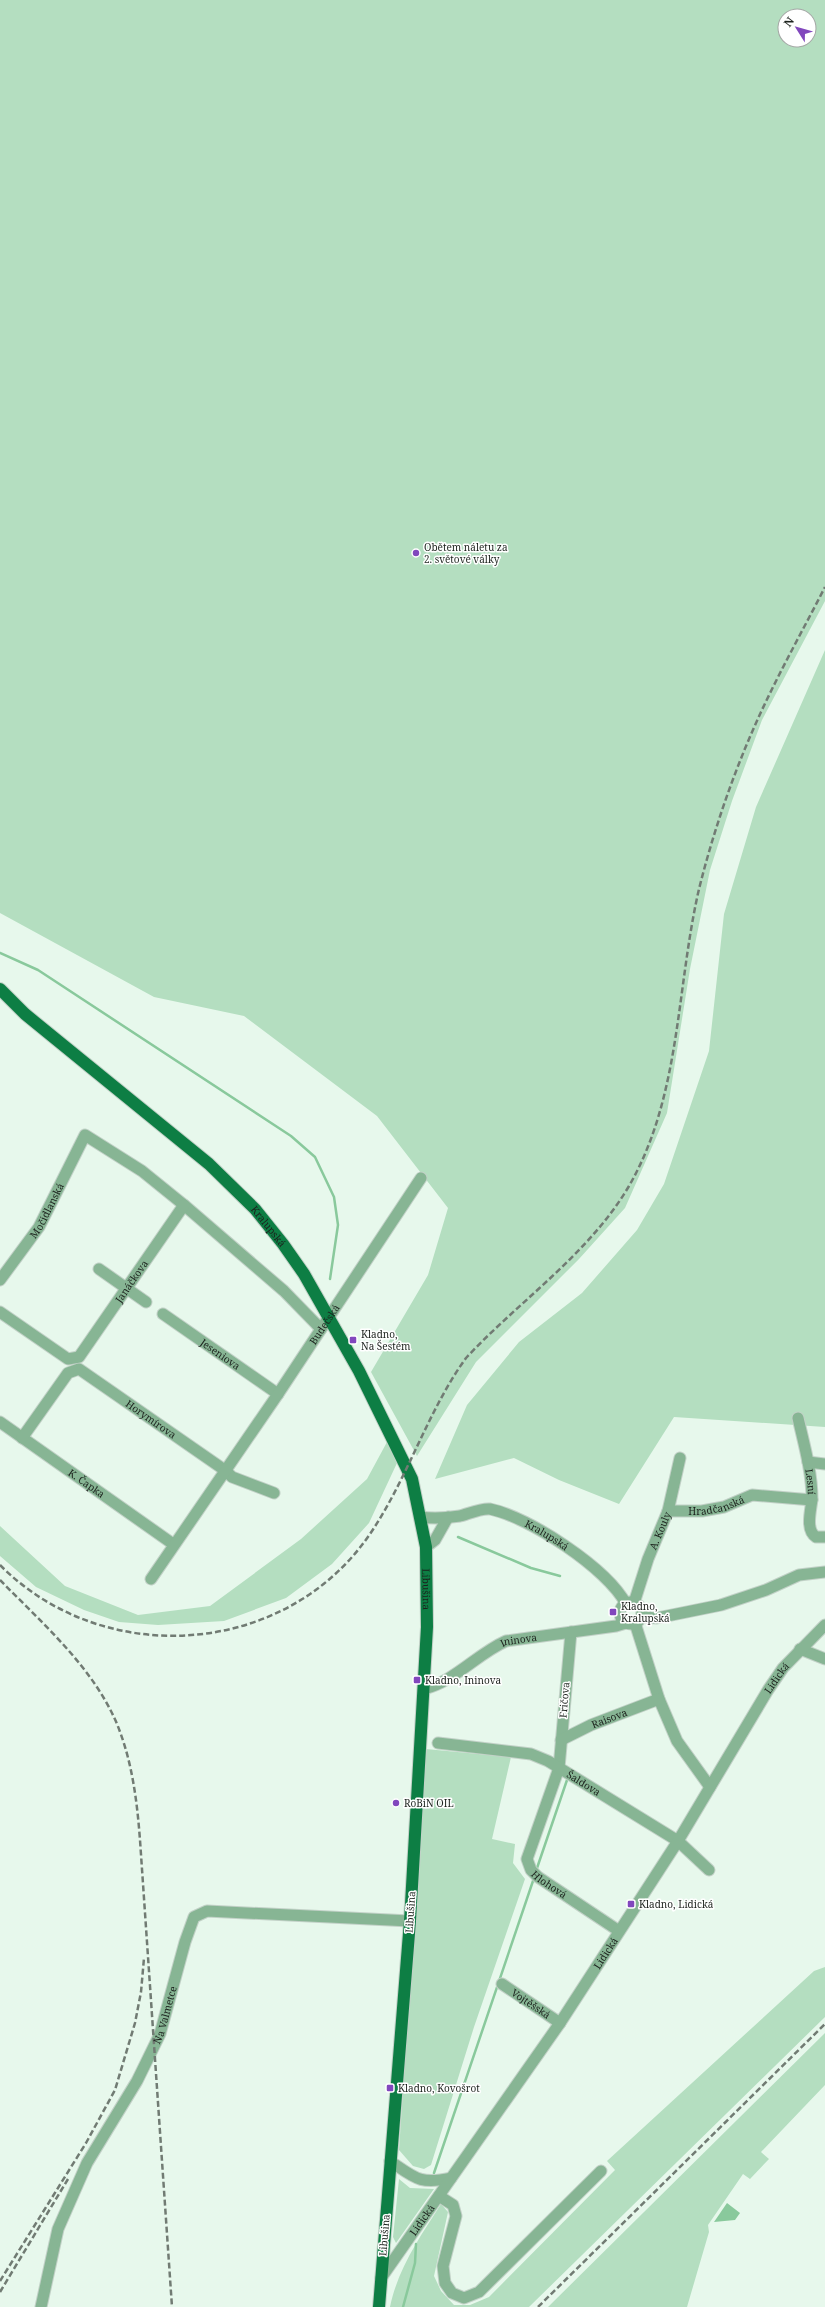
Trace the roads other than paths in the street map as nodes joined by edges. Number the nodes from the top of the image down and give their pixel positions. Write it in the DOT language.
graph roads {
  1 [pos="0,989"];
  2 [pos="421,1178"];
  3 [pos="184,1205"];
  4 [pos="99,1269"];
  5 [pos="0,1280"];
  6 [pos="126,1288"];
  7 [pos="146,1302"];
  8 [pos="0,1312"];
  9 [pos="163,1314"];
  10 [pos="328,1317"];
  11 [pos="321,1329"];
  12 [pos="278,1394"];
  13 [pos="798,1418"];
  14 [pos="0,1422"];
  15 [pos="22,1438"];
  16 [pos="680,1458"];
  17 [pos="808,1462"];
  18 [pos="825,1464"];
  19 [pos="226,1471"];
  20 [pos="274,1493"];
  21 [pos="812,1500"];
  22 [pos="668,1511"];
  23 [pos="420,1517"];
  24 [pos="448,1517"];
  25 [pos="825,1537"];
  26 [pos="173,1544"];
  27 [pos="426,1547"];
  28 [pos="825,1572"];
  29 [pos="151,1579"];
  30 [pos="630,1603"];
  31 [pos="634,1621"];
  32 [pos="825,1625"];
  33 [pos="570,1632"];
  34 [pos="800,1649"];
  35 [pos="825,1659"];
  36 [pos="424,1689"];
  37 [pos="660,1699"];
  38 [pos="561,1740"];
  39 [pos="438,1743"];
  40 [pos="559,1768"];
  41 [pos="710,1787"];
  42 [pos="678,1841"];
  43 [pos="709,1870"];
  44 [pos="410,1921"];
  45 [pos="619,1931"];
  46 [pos="502,1984"];
  47 [pos="560,2023"];
  48 [pos="390,2161"];
  49 [pos="601,2171"];
  50 [pos="451,2178"];
  51 [pos="439,2196"];
  52 [pos="381,2278"];
  53 [pos="41,2307"];
  54 [pos="379,2307"];
  1 -- 10 [label="main road, Kralupská"];
  2 -- 10 [label="street, Budečská"];
  3 -- 5 [label="street, Močidlanská"];
  3 -- 6 [label="street, Janáčkova"];
  3 -- 11 [label="street"];
  4 -- 6 [label="street"];
  6 -- 7 [label="street"];
  6 -- 8 [label="street, Janáčkova"];
  9 -- 12 [label="street, Jeseniova"];
  10 -- 11 [label="street, Budečská"];
  10 -- 23 [label="main road, Kralupská"];
  11 -- 12 [label="street, Budečská"];
  12 -- 19 [label="street, Budečská"];
  13 -- 17 [label="street, Lesní"];
  14 -- 15 [label="street, K. Čapka"];
  15 -- 19 [label="street, Horymírova"];
  15 -- 26 [label="street, K. Čapka"];
  16 -- 22 [label="street, A. Kouly"];
  17 -- 18 [label="street"];
  17 -- 21 [label="street, Lesní"];
  19 -- 20 [label="street"];
  19 -- 26 [label="street, Budečská"];
  21 -- 22 [label="street, Hradčanská"];
  21 -- 25 [label="street, Lesní"];
  22 -- 30 [label="street, A. Kouly"];
  23 -- 24 [label="street, Kralupská"];
  23 -- 27 [label="main road, Libušina"];
  24 -- 27 [label="street"];
  24 -- 30 [label="street, Kralupská"];
  26 -- 29 [label="street, Budečská"];
  27 -- 36 [label="main road, Libušina"];
  28 -- 31 [label="street, Ininova"];
  30 -- 31 [label="street"];
  30 -- 31 [label="street"];
  31 -- 33 [label="street, Ininova"];
  31 -- 37 [label="street"];
  32 -- 34 [label="street, Lidická"];
  33 -- 36 [label="street, Ininova"];
  33 -- 38 [label="street, Fričova"];
  34 -- 35 [label="street"];
  34 -- 41 [label="street, Lidická"];
  36 -- 44 [label="main road, Libušina"];
  37 -- 38 [label="street, Raisova"];
  37 -- 41 [label="street"];
  38 -- 40 [label="street, Fričova"];
  39 -- 40 [label="street, Šaldova"];
  40 -- 42 [label="street, Šaldova"];
  40 -- 45 [label="street, Hlohová"];
  41 -- 42 [label="street, Lidická"];
  42 -- 43 [label="street, Šaldova"];
  42 -- 45 [label="street, Lidická"];
  44 -- 48 [label="main road, Libušina"];
  44 -- 53 [label="street, Na Valmetce"];
  45 -- 47 [label="street, Lidická"];
  46 -- 47 [label="street, Vojtěšská"];
  47 -- 50 [label="street, Lidická"];
  48 -- 50 [label="street"];
  48 -- 52 [label="main road, Libušina"];
  49 -- 51 [label="street"];
  50 -- 51 [label="street, Lidická"];
  51 -- 52 [label="street, Lidická"];
  52 -- 54 [label="main road, Libušina"];
}
